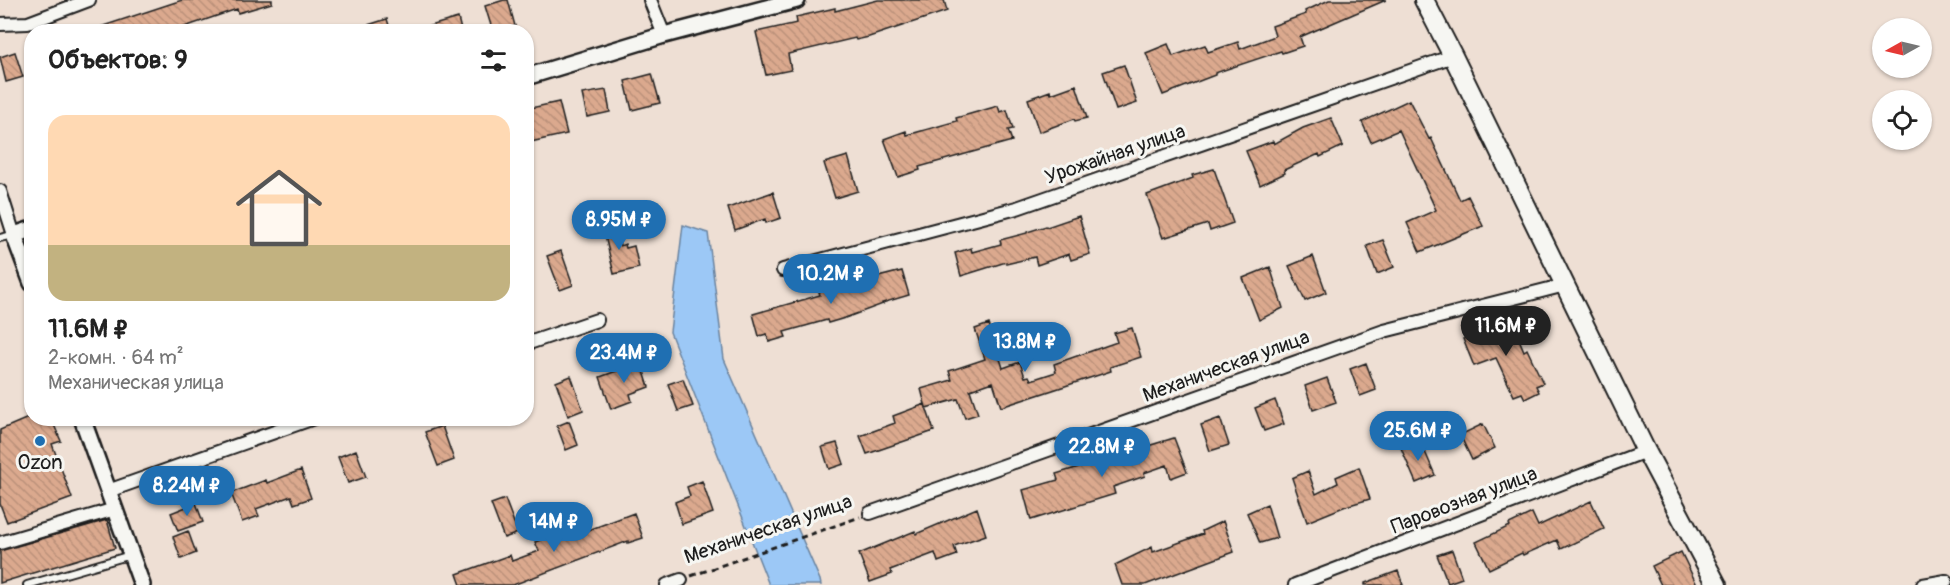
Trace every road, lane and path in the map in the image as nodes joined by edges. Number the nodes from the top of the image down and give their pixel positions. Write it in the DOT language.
graph roads {
  1 [pos="88,0"];
  2 [pos="650,0"];
  3 [pos="797,0"];
  4 [pos="1424,0"];
  5 [pos="0,24"];
  6 [pos="663,34"];
  7 [pos="1453,56"];
  8 [pos="534,74"];
  9 [pos="0,191"];
  10 [pos="24,232"];
  11 [pos="7,237"];
  12 [pos="24,268"];
  13 [pos="783,270"];
  14 [pos="1565,285"];
  15 [pos="597,320"];
  16 [pos="534,341"];
  17 [pos="85,426"];
  18 [pos="291,426"];
  19 [pos="1646,451"];
  20 [pos="108,490"];
  21 [pos="115,509"];
  22 [pos="870,513"];
  23 [pos="0,543"];
  24 [pos="131,555"];
  25 [pos="681,580"];
  26 [pos="1946,581"];
  27 [pos="27,585"];
  28 [pos="142,585"];
  29 [pos="667,585"];
  30 [pos="1295,585"];
  31 [pos="1717,585"];
  32 [pos="1923,585"];
  1 -- 5 [label="street"];
  2 -- 6 [label="street"];
  3 -- 6 [label="street"];
  4 -- 7 [label="main road"];
  6 -- 8 [label="street"];
  7 -- 13 [label="street, Урожайная улица"];
  7 -- 14 [label="main road"];
  9 -- 11 [label="street"];
  10 -- 11 [label="street"];
  11 -- 12 [label="street"];
  14 -- 19 [label="main road"];
  14 -- 22 [label="street, Механическая улица"];
  15 -- 16 [label="street"];
  17 -- 20 [label="street"];
  18 -- 20 [label="street"];
  19 -- 30 [label="street, Паровозная улица"];
  19 -- 31 [label="main road"];
  20 -- 21 [label="street"];
  21 -- 23 [label="street"];
  21 -- 24 [label="street"];
  22 -- 25 [label="path, Механическая улица"];
  24 -- 27 [label="lane"];
  24 -- 28 [label="street"];
  25 -- 29 [label="street, Механическая улица"];
  26 -- 32 [label="street"];
}
